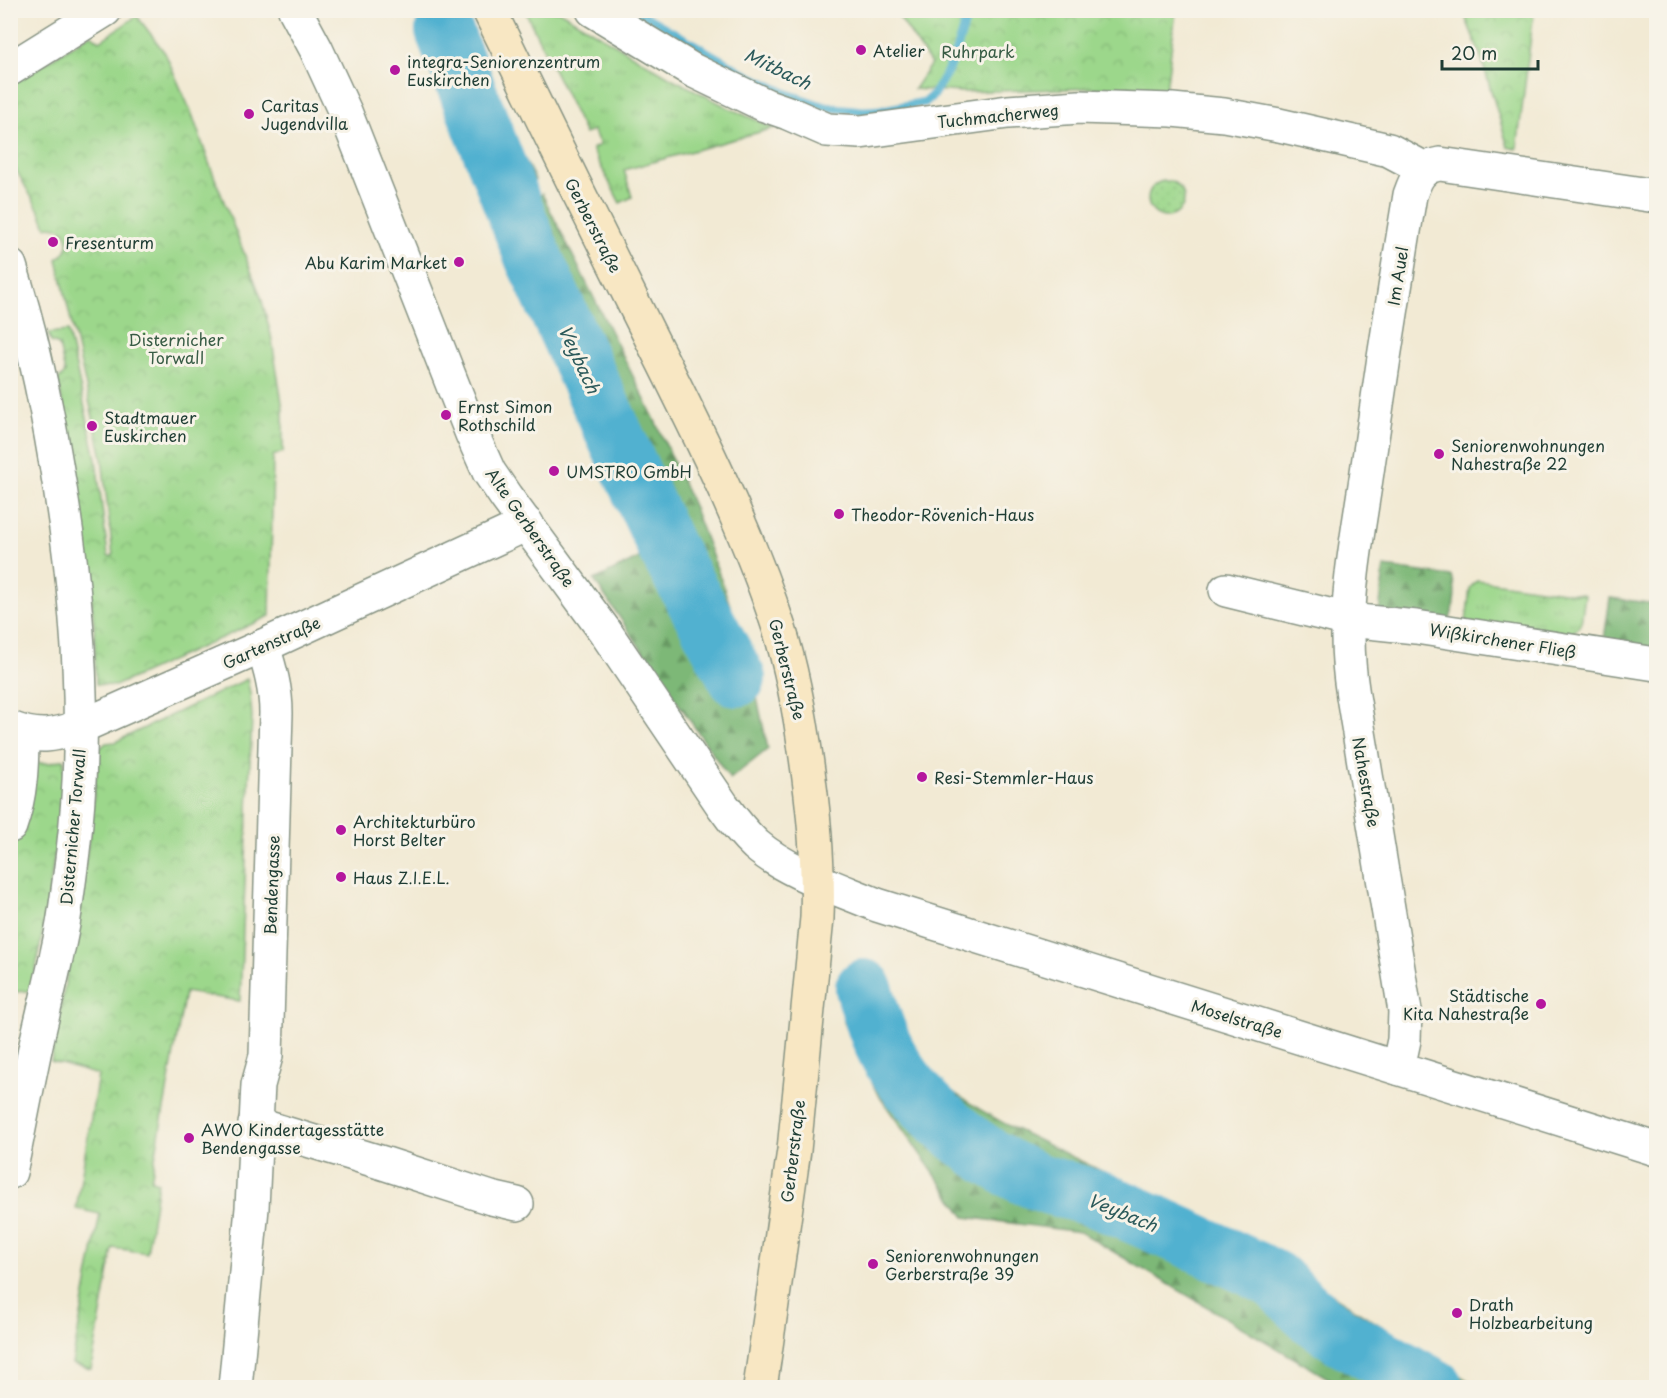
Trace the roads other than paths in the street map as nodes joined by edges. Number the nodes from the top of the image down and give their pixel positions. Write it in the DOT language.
graph roads {
  1 [pos="105,10"];
  2 [pos="295,10"];
  3 [pos="489,10"];
  4 [pos="592,10"];
  5 [pos="10,69"];
  6 [pos="1425,169"];
  7 [pos="1656,196"];
  8 [pos="10,266"];
  9 [pos="526,524"];
  10 [pos="1226,590"];
  11 [pos="1349,620"];
  12 [pos="263,646"];
  13 [pos="1656,664"];
  14 [pos="80,727"];
  15 [pos="16,731"];
  16 [pos="10,826"];
  17 [pos="819,881"];
  18 [pos="1398,1068"];
  19 [pos="255,1124"];
  20 [pos="1656,1149"];
  21 [pos="10,1172"];
  22 [pos="517,1204"];
  23 [pos="235,1388"];
  24 [pos="760,1388"];
  1 -- 5 [label="street"];
  2 -- 9 [label="street, Alte Gerberstraße"];
  3 -- 17 [label="street, Gerberstraße"];
  4 -- 6 [label="street, Tuchmacherweg"];
  6 -- 7 [label="street"];
  6 -- 11 [label="street, Im Auel"];
  8 -- 14 [label="street, Disternicher Torwall"];
  9 -- 12 [label="street, Gartenstraße"];
  9 -- 17 [label="street, Alte Gerberstraße"];
  10 -- 11 [label="street"];
  11 -- 13 [label="street, Wißkirchener Fließ"];
  11 -- 18 [label="street, Nahestraße"];
  12 -- 14 [label="street, Gartenstraße"];
  12 -- 19 [label="street, Bendengasse"];
  14 -- 15 [label="street, Gartenstraße"];
  14 -- 21 [label="street, Disternicher Torwall"];
  15 -- 16 [label="street"];
  17 -- 18 [label="street, Moselstraße"];
  17 -- 24 [label="street, Gerberstraße"];
  18 -- 20 [label="street, Moselstraße"];
  19 -- 22 [label="street"];
  19 -- 23 [label="street, Bendengasse"];
}
